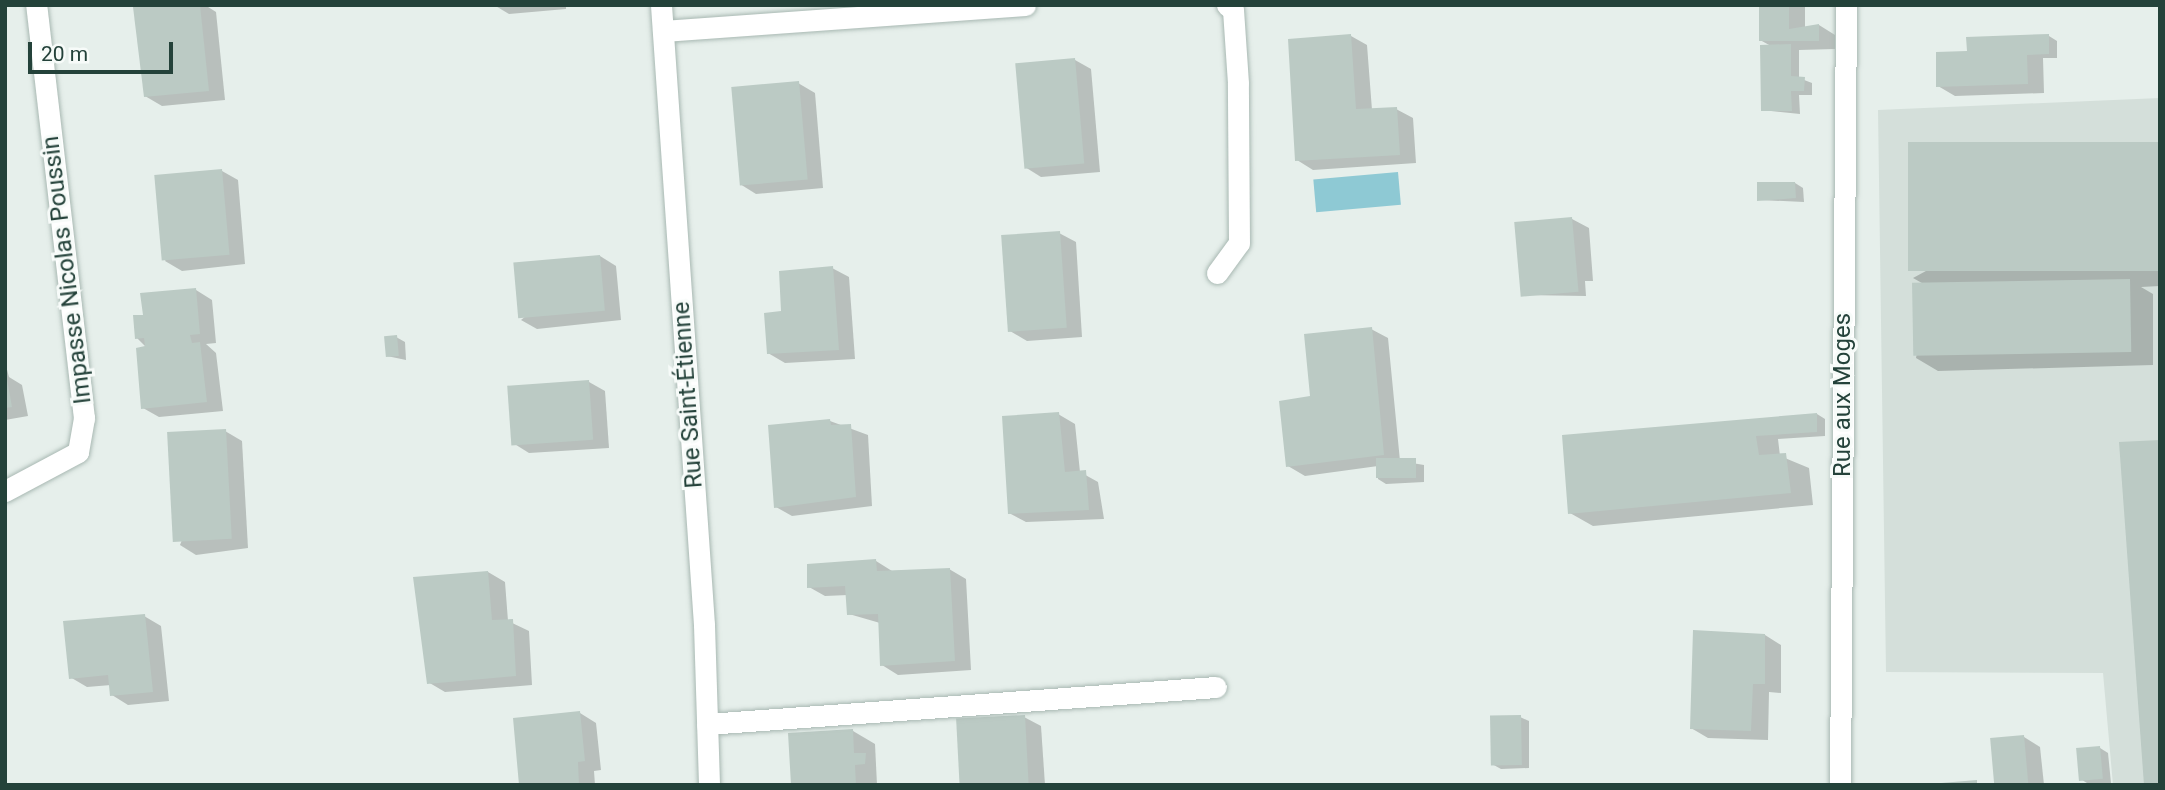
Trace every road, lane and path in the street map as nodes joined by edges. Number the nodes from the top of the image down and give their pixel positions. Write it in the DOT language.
graph roads {
  1 [pos="37,5"];
  2 [pos="661,5"];
  3 [pos="1025,5"];
  4 [pos="1227,5"];
  5 [pos="1846,5"];
  6 [pos="663,31"];
  7 [pos="1217,273"];
  8 [pos="5,491"];
  9 [pos="1216,687"];
  10 [pos="707,724"];
  11 [pos="709,785"];
  12 [pos="1840,785"];
  1 -- 8 [label="street, Impasse Nicolas Poussin"];
  2 -- 6 [label="street, Rue Saint-Étienne"];
  3 -- 6 [label="street"];
  4 -- 7 [label="street"];
  5 -- 12 [label="street, Rue aux Moges"];
  6 -- 10 [label="street, Rue Saint-Étienne"];
  9 -- 10 [label="street"];
  10 -- 11 [label="street, Rue Saint-Étienne"];
}
